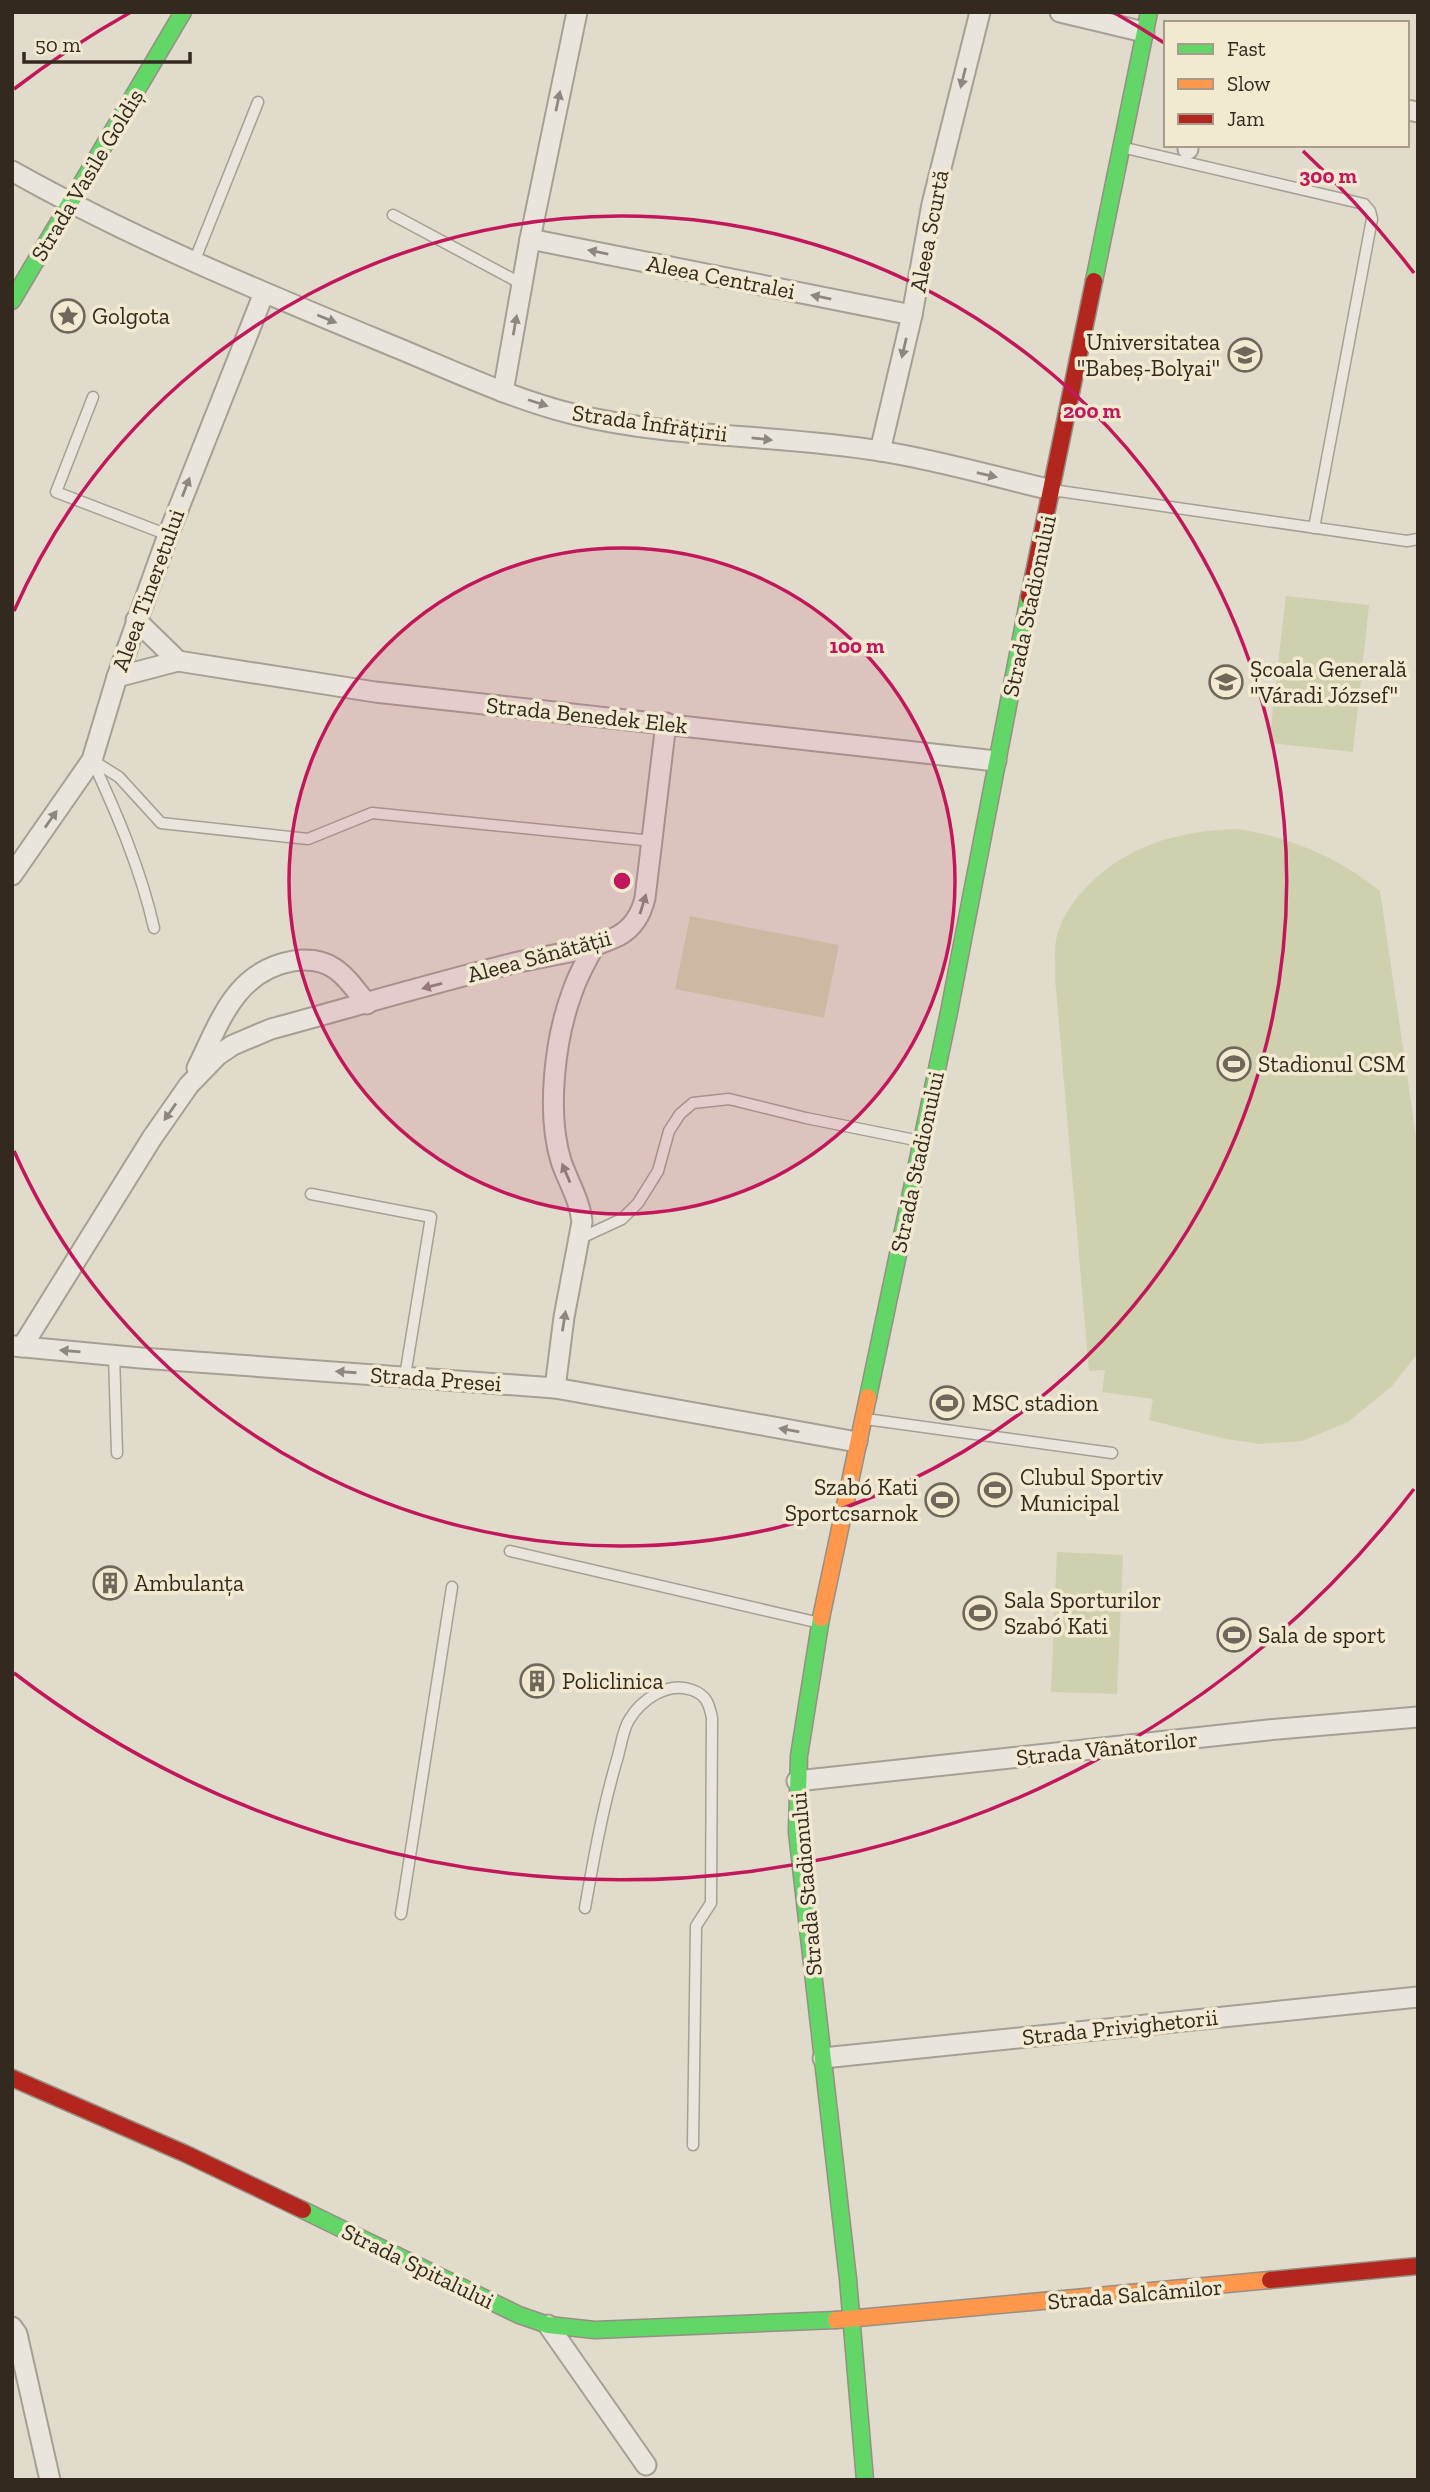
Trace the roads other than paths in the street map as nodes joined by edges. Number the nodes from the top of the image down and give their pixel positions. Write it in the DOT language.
graph roads {
  1 [pos="183,12"];
  2 [pos="577,12"];
  3 [pos="980,12"];
  4 [pos="1060,12"];
  5 [pos="1149,12"];
  6 [pos="1144,32"];
  7 [pos="258,102"];
  8 [pos="1121,147"];
  9 [pos="12,171"];
  10 [pos="71,204"];
  11 [pos="393,215"];
  12 [pos="530,239"];
  13 [pos="194,262"];
  14 [pos="522,284"];
  15 [pos="264,293"];
  16 [pos="12,301"];
  17 [pos="912,315"];
  18 [pos="503,392"];
  19 [pos="93,397"];
  20 [pos="880,450"];
  21 [pos="1052,490"];
  22 [pos="1314,528"];
  23 [pos="168,535"];
  24 [pos="1418,539"];
  25 [pos="136,620"];
  26 [pos="178,661"];
  27 [pos="117,677"];
  28 [pos="666,723"];
  29 [pos="92,760"];
  30 [pos="996,761"];
  31 [pos="653,841"];
  32 [pos="12,875"];
  33 [pos="154,928"];
  34 [pos="594,946"];
  35 [pos="367,1004"];
  36 [pos="189,1085"];
  37 [pos="920,1141"];
  38 [pos="311,1195"];
  39 [pos="581,1238"];
  40 [pos="17,1346"];
  41 [pos="114,1355"];
  42 [pos="405,1376"];
  43 [pos="555,1388"];
  44 [pos="862,1419"];
  45 [pos="857,1442"];
  46 [pos="117,1453"];
  47 [pos="1112,1453"];
  48 [pos="510,1551"];
  49 [pos="452,1587"];
  50 [pos="820,1623"];
  51 [pos="1418,1717"];
  52 [pos="797,1782"];
  53 [pos="584,1908"];
  54 [pos="401,1914"];
  55 [pos="1418,1997"];
  56 [pos="823,2058"];
  57 [pos="12,2078"];
  58 [pos="693,2145"];
  59 [pos="1418,2266"];
  60 [pos="851,2319"];
  61 [pos="548,2325"];
  62 [pos="15,2331"];
  63 [pos="646,2465"];
  64 [pos="50,2480"];
  65 [pos="865,2480"];
  1 -- 10 [label="street, Strada Vasile Goldiș"];
  12 -- 2 [label="street, one-way"];
  3 -- 17 [label="street, Aleea Scurtă, one-way"];
  4 -- 6 [label="street"];
  5 -- 6 [label="street, Strada Stadionului"];
  6 -- 8 [label="street, Strada Stadionului"];
  7 -- 13 [label="lane"];
  8 -- 21 [label="street, Strada Stadionului"];
  8 -- 22 [label="lane"];
  9 -- 10 [label="street, Strada Înfrățirii"];
  10 -- 13 [label="street, Strada Înfrățirii"];
  10 -- 16 [label="street, Strada Vasile Goldiș"];
  11 -- 14 [label="lane"];
  12 -- 14 [label="street"];
  17 -- 12 [label="street, Aleea Centralei, one-way"];
  13 -- 15 [label="street, Strada Înfrățirii"];
  18 -- 14 [label="street, one-way"];
  15 -- 18 [label="street, Strada Înfrățirii, one-way"];
  23 -- 15 [label="street, Aleea Tineretului, one-way"];
  17 -- 20 [label="street, Aleea Scurtă, one-way"];
  18 -- 20 [label="street, Strada Înfrățirii, one-way"];
  19 -- 23 [label="lane"];
  20 -- 21 [label="street, Strada Înfrățirii, one-way"];
  21 -- 22 [label="lane"];
  21 -- 30 [label="street, Strada Stadionului"];
  22 -- 24 [label="lane"];
  23 -- 25 [label="street, Aleea Tineretului"];
  25 -- 26 [label="street"];
  25 -- 27 [label="street, Aleea Tineretului"];
  26 -- 27 [label="street, Strada Benedek Elek"];
  26 -- 28 [label="street, Strada Benedek Elek"];
  27 -- 29 [label="street, Aleea Tineretului"];
  28 -- 30 [label="street, Strada Benedek Elek"];
  28 -- 31 [label="street, Aleea Sănătății"];
  29 -- 31 [label="lane"];
  32 -- 29 [label="street, Aleea Tineretului, one-way"];
  29 -- 33 [label="lane"];
  30 -- 37 [label="street, Strada Stadionului"];
  34 -- 31 [label="street, Aleea Sănătății, one-way"];
  34 -- 35 [label="street, Aleea Sănătății, one-way"];
  39 -- 34 [label="street, one-way"];
  35 -- 36 [label="street, Aleea Sănătății"];
  35 -- 36 [label="street, Aleea Sănătății"];
  36 -- 40 [label="street, Aleea Sănătății, one-way"];
  37 -- 39 [label="lane"];
  37 -- 44 [label="street, Strada Stadionului"];
  38 -- 42 [label="lane"];
  43 -- 39 [label="street, one-way"];
  41 -- 40 [label="street, Strada Presei, one-way"];
  42 -- 41 [label="street, Strada Presei, one-way"];
  41 -- 46 [label="lane"];
  42 -- 43 [label="street, Strada Presei"];
  45 -- 43 [label="street, Strada Presei, one-way"];
  44 -- 45 [label="street, Strada Stadionului"];
  44 -- 47 [label="lane"];
  45 -- 50 [label="street, Strada Stadionului"];
  48 -- 50 [label="lane"];
  49 -- 54 [label="lane"];
  50 -- 52 [label="street, Strada Stadionului"];
  51 -- 52 [label="street, Strada Vânătorilor"];
  52 -- 56 [label="street, Strada Stadionului"];
  53 -- 58 [label="lane"];
  55 -- 56 [label="street, Strada Privighetorii"];
  56 -- 60 [label="street, Strada Stadionului"];
  57 -- 61 [label="street, Strada Spitalului"];
  59 -- 60 [label="street, Strada Salcâmilor"];
  60 -- 61 [label="street, Strada Spitalului"];
  60 -- 65 [label="street, Strada Stadionului"];
  61 -- 63 [label="street"];
  62 -- 64 [label="street"];
}
